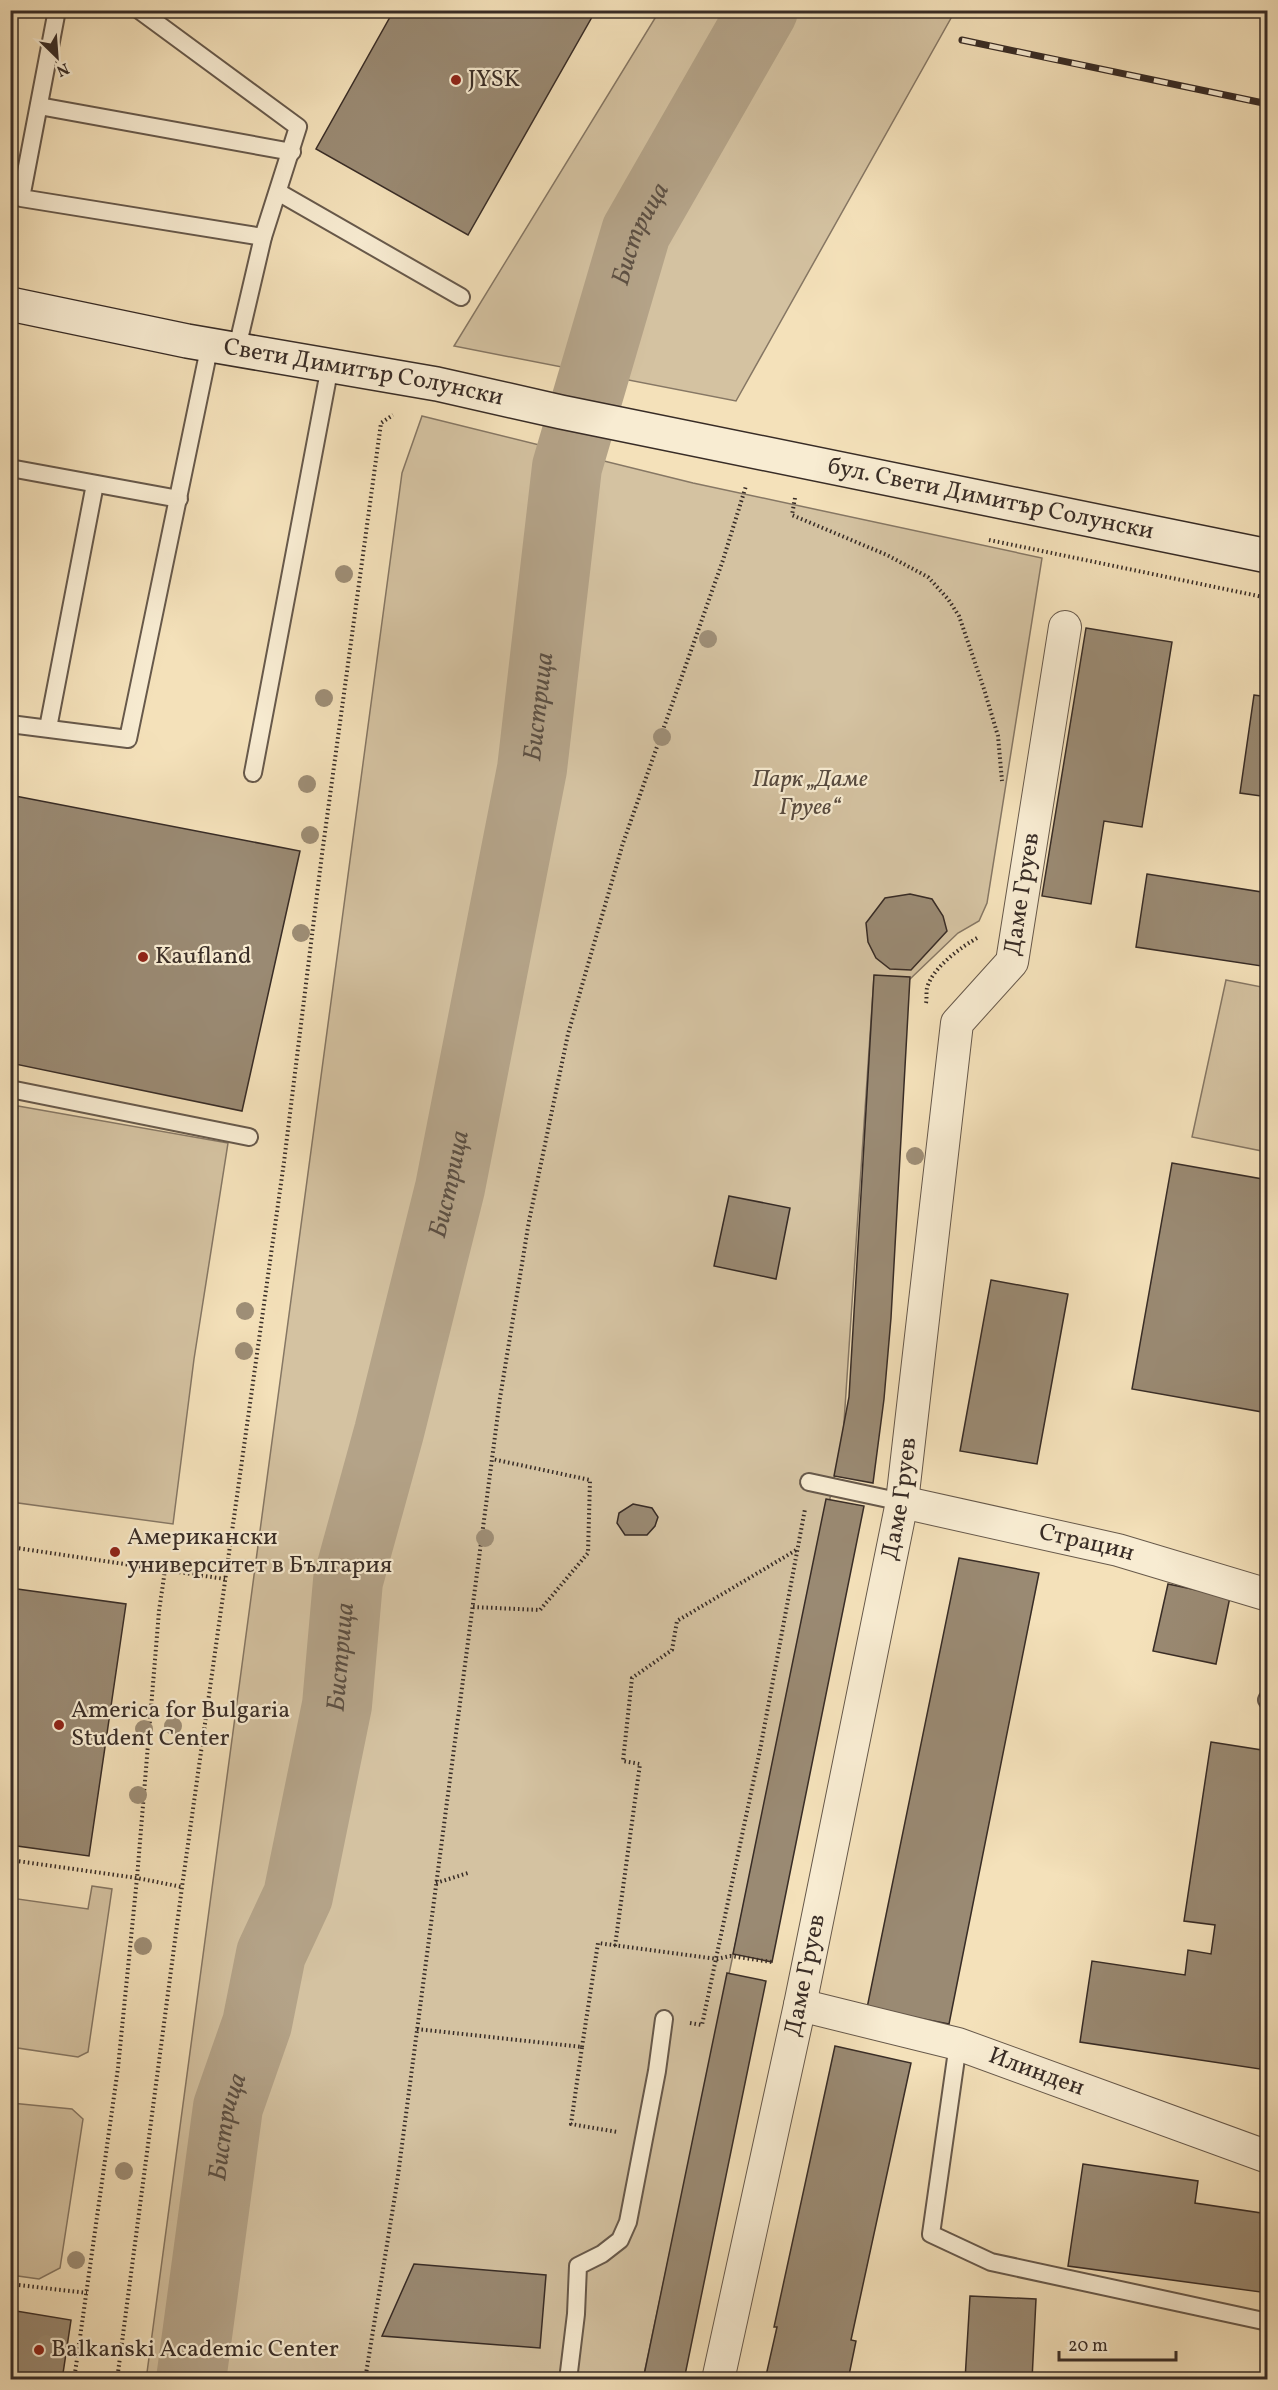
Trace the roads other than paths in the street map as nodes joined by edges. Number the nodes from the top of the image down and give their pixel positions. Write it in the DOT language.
graph roads {
  1 [pos="57,10"];
  2 [pos="138,10"];
  3 [pos="39,106"];
  4 [pos="292,152"];
  5 [pos="278,192"];
  6 [pos="263,237"];
  7 [pos="461,297"];
  8 [pos="10,304"];
  9 [pos="223,346"];
  10 [pos="330,366"];
  11 [pos="716,443"];
  12 [pos="10,468"];
  13 [pos="95,484"];
  14 [pos="178,499"];
  15 [pos="1268,556"];
  16 [pos="1065,627"];
  17 [pos="10,724"];
  18 [pos="48,728"];
  19 [pos="253,772"];
  20 [pos="10,1089"];
  21 [pos="249,1137"];
  22 [pos="809,1482"];
  23 [pos="902,1503"];
  24 [pos="1268,1595"];
  25 [pos="800,2006"];
  26 [pos="664,2019"];
  27 [pos="958,2044"];
  28 [pos="1268,2157"];
  29 [pos="1268,2322"];
  30 [pos="568,2379"];
  31 [pos="718,2379"];
  1 -- 3 [label="lane"];
  2 -- 4 [label="lane"];
  3 -- 4 [label="lane"];
  3 -- 6 [label="lane"];
  4 -- 5 [label="lane"];
  5 -- 6 [label="lane"];
  5 -- 7 [label="lane"];
  6 -- 9 [label="lane"];
  8 -- 9 [label="main road, Свети Димитър Солунски"];
  9 -- 10 [label="main road, Свети Димитър Солунски"];
  9 -- 14 [label="lane"];
  10 -- 11 [label="main road, Свети Димитър Солунски"];
  10 -- 19 [label="lane"];
  11 -- 15 [label="main road, бул. Свети Димитър Солунски"];
  12 -- 13 [label="lane"];
  13 -- 14 [label="lane"];
  13 -- 18 [label="lane"];
  14 -- 18 [label="lane"];
  16 -- 23 [label="street, Даме Груев"];
  17 -- 18 [label="lane"];
  20 -- 21 [label="lane"];
  22 -- 23 [label="lane"];
  23 -- 24 [label="street, Страцин"];
  23 -- 25 [label="street, Даме Груев"];
  25 -- 27 [label="street, Илинден"];
  25 -- 31 [label="street, Даме Груев"];
  26 -- 30 [label="lane"];
  27 -- 28 [label="street, Илинден"];
  27 -- 29 [label="lane"];
}
